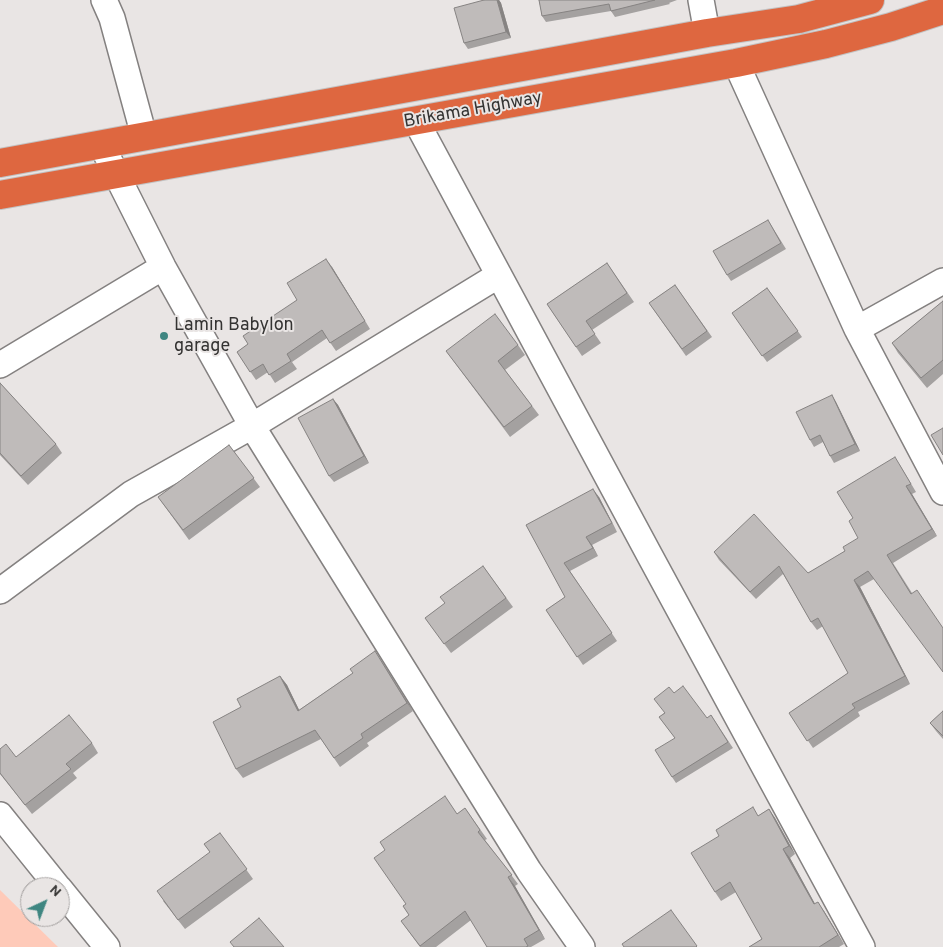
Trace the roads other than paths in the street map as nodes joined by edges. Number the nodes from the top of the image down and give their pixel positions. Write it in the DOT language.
graph roads {
  1 [pos="104,0"];
  2 [pos="701,0"];
  3 [pos="870,0"];
  4 [pos="943,10"];
  5 [pos="707,32"];
  6 [pos="736,63"];
  7 [pos="416,121"];
  8 [pos="144,136"];
  9 [pos="101,144"];
  10 [pos="3,162"];
  11 [pos="116,174"];
  12 [pos="6,194"];
  13 [pos="163,267"];
  14 [pos="499,275"];
  15 [pos="943,281"];
  16 [pos="857,329"];
  17 [pos="0,365"];
  18 [pos="252,426"];
  19 [pos="943,492"];
  20 [pos="0,591"];
  21 [pos="0,815"];
  22 [pos="50,877"];
  23 [pos="70,902"];
  24 [pos="107,947"];
  25 [pos="582,947"];
  26 [pos="862,947"];
  1 -- 8 [label="street"];
  2 -- 5 [label="street"];
  3 -- 5 [label="highway, Brikama Highway"];
  4 -- 6 [label="highway, Brikama Highway"];
  5 -- 8 [label="highway, Brikama Highway"];
  6 -- 7 [label="highway, Brikama Highway"];
  6 -- 16 [label="street"];
  7 -- 11 [label="highway, Brikama Highway"];
  7 -- 14 [label="street"];
  8 -- 9 [label="highway, Brikama Highway"];
  9 -- 10 [label="highway, Brikama Highway"];
  9 -- 11 [label="street"];
  10 -- 12 [label="highway"];
  11 -- 12 [label="highway, Brikama Highway"];
  11 -- 13 [label="street"];
  13 -- 17 [label="street"];
  13 -- 18 [label="street"];
  14 -- 18 [label="street"];
  14 -- 26 [label="street"];
  15 -- 16 [label="street"];
  16 -- 19 [label="street"];
  18 -- 20 [label="street"];
  18 -- 25 [label="street"];
  21 -- 22 [label="street"];
  23 -- 24 [label="street"];
}
